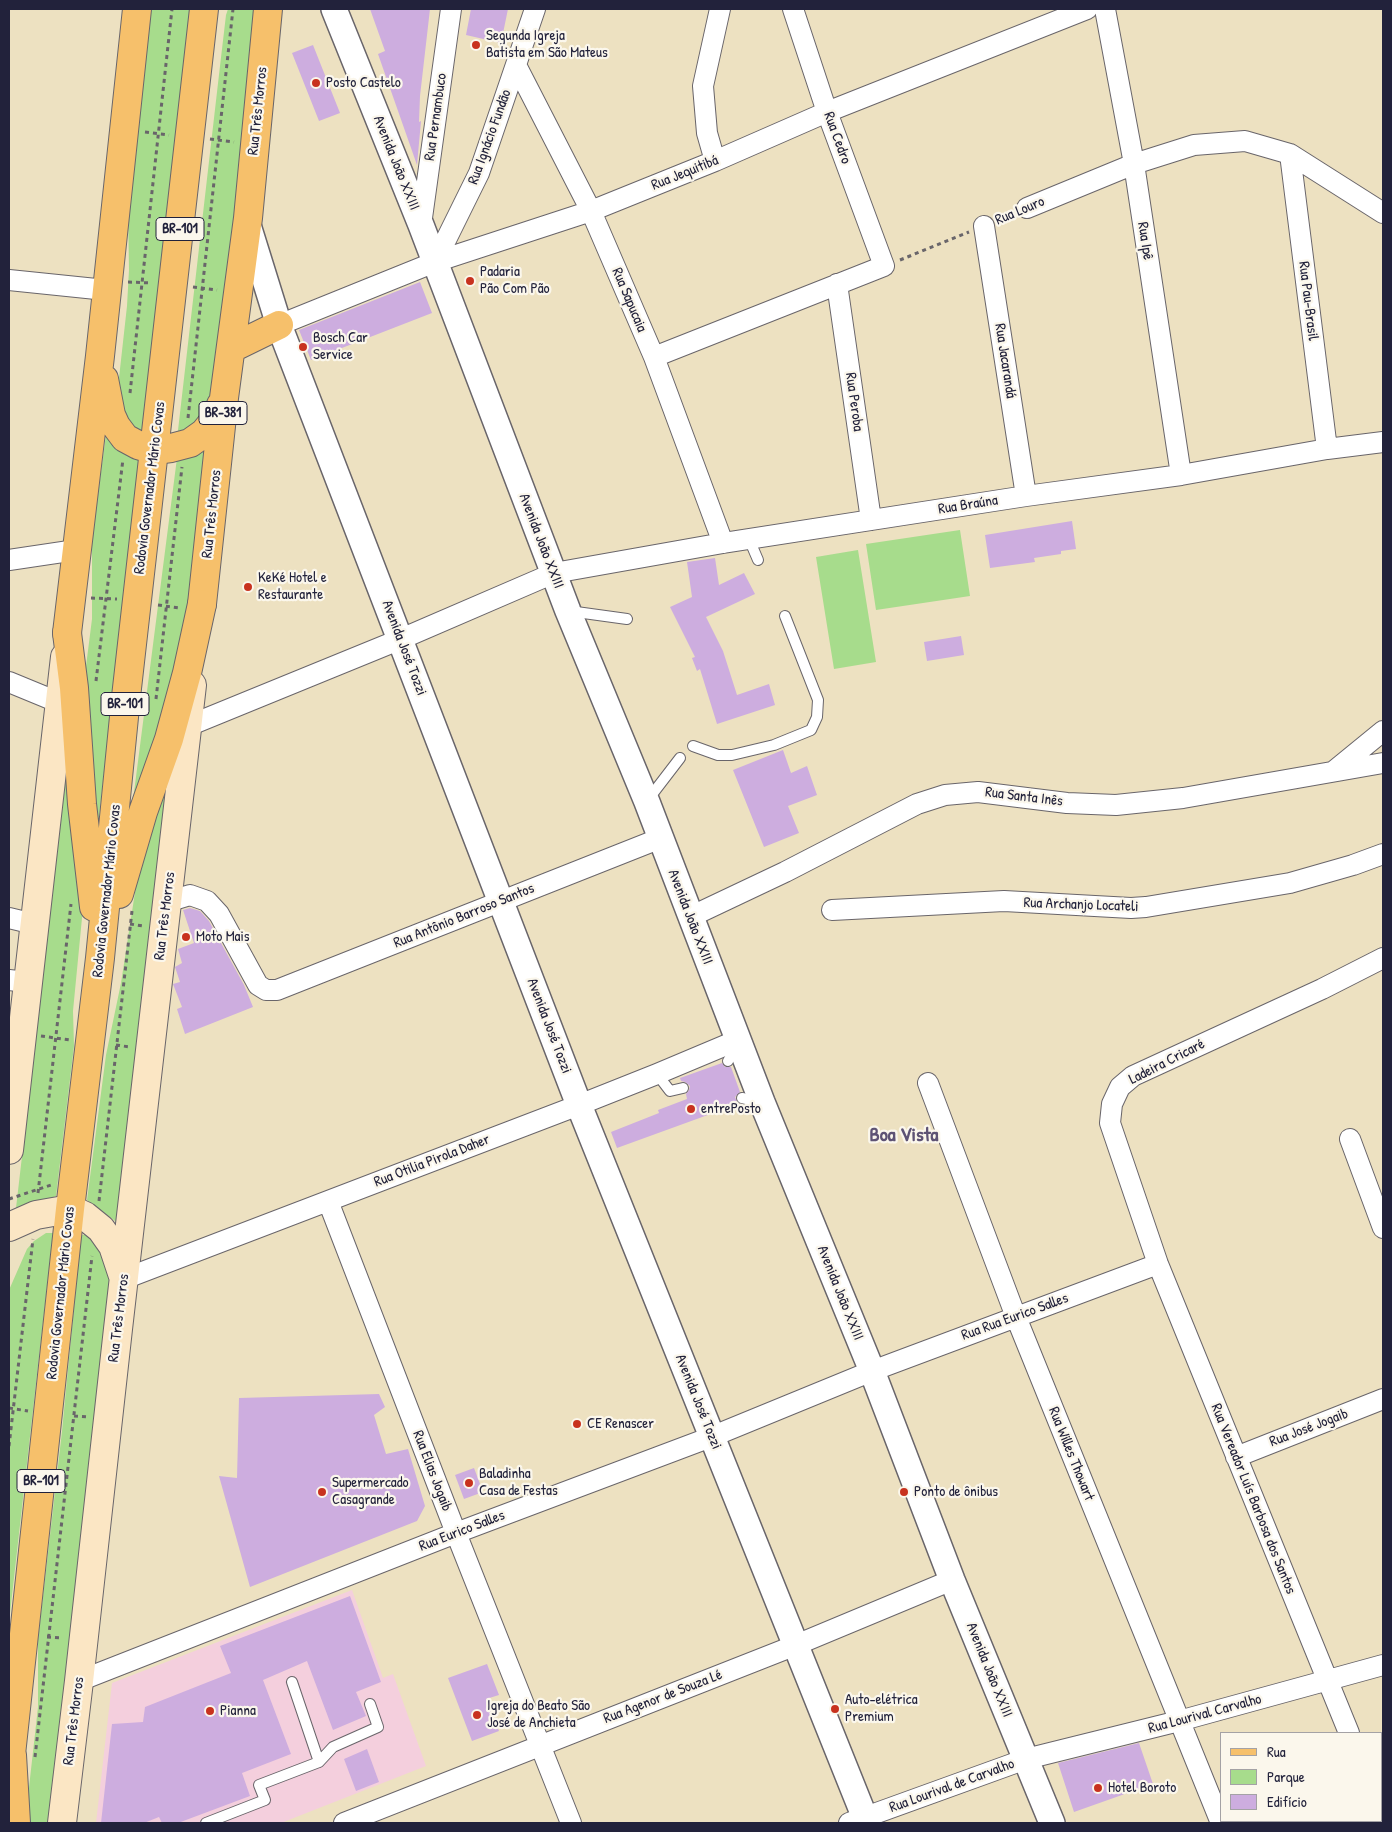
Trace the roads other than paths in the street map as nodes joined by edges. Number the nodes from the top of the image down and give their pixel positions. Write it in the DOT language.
graph roads {
  1 [pos="137,9"];
  2 [pos="204,9"];
  3 [pos="268,9"];
  4 [pos="334,9"];
  5 [pos="451,9"];
  6 [pos="535,9"];
  7 [pos="720,9"];
  8 [pos="793,9"];
  9 [pos="1087,9"];
  10 [pos="1105,9"];
  11 [pos="516,65"];
  12 [pos="828,112"];
  13 [pos="1290,154"];
  14 [pos="715,161"];
  15 [pos="1134,164"];
  16 [pos="1027,208"];
  17 [pos="591,211"];
  18 [pos="1383,213"];
  19 [pos="247,222"];
  20 [pos="421,224"];
  21 [pos="984,226"];
  22 [pos="435,262"];
  23 [pos="9,280"];
  24 [pos="837,284"];
  25 [pos="106,290"];
  26 [pos="279,325"];
  27 [pos="232,348"];
  28 [pos="100,356"];
  29 [pos="654,357"];
  30 [pos="224,398"];
  31 [pos="1383,442"];
  32 [pos="1326,449"];
  33 [pos="155,450"];
  34 [pos="1181,475"];
  35 [pos="1026,496"];
  36 [pos="871,520"];
  37 [pos="749,539"];
  38 [pos="723,543"];
  39 [pos="76,550"];
  40 [pos="9,560"];
  41 [pos="758,560"];
  42 [pos="554,573"];
  43 [pos="202,604"];
  44 [pos="568,611"];
  45 [pos="785,616"];
  46 [pos="627,619"];
  47 [pos="67,633"];
  48 [pos="401,639"];
  49 [pos="9,682"];
  50 [pos="60,703"];
  51 [pos="188,726"];
  52 [pos="1383,731"];
  53 [pos="693,746"];
  54 [pos="680,758"];
  55 [pos="1383,762"];
  56 [pos="1334,771"];
  57 [pos="647,802"];
  58 [pos="660,838"];
  59 [pos="1383,854"];
  60 [pos="167,902"];
  61 [pos="501,902"];
  62 [pos="832,910"];
  63 [pos="690,918"];
  64 [pos="21,921"];
  65 [pos="100,958"];
  66 [pos="1383,958"];
  67 [pos="18,981"];
  68 [pos="735,1048"];
  69 [pos="657,1074"];
  70 [pos="928,1083"];
  71 [pos="683,1088"];
  72 [pos="580,1105"];
  73 [pos="1350,1139"];
  74 [pos="9,1150"];
  75 [pos="328,1201"];
  76 [pos="70,1210"];
  77 [pos="9,1227"];
  78 [pos="1383,1228"];
  79 [pos="1158,1264"];
  80 [pos="124,1279"];
  81 [pos="1016,1317"];
  82 [pos="872,1371"];
  83 [pos="1383,1399"];
  84 [pos="711,1436"];
  85 [pos="1236,1457"];
  86 [pos="456,1533"];
  87 [pos="952,1580"];
  88 [pos="796,1645"];
  89 [pos="1383,1666"];
  90 [pos="80,1681"];
  91 [pos="1327,1681"];
  92 [pos="292,1682"];
  93 [pos="370,1704"];
  94 [pos="1179,1722"];
  95 [pos="1349,1732"];
  96 [pos="540,1745"];
  97 [pos="1026,1759"];
  98 [pos="319,1762"];
  99 [pos="16,1764"];
  100 [pos="861,1821"];
  101 [pos="1220,1821"];
  102 [pos="16,1823"];
  103 [pos="62,1823"];
  104 [pos="206,1823"];
  105 [pos="344,1823"];
  106 [pos="571,1823"];
  107 [pos="1052,1823"];
  1 -- 25 [label="main road"];
  2 -- 33 [label="main road, Rodovia Governador Mário Covas / BR-101"];
  3 -- 19 [label="main road, Rua Três Morros / BR-381"];
  4 -- 20 [label="street, Avenida João XXIII"];
  5 -- 20 [label="street, Rua Pernambuco"];
  6 -- 11 [label="street, Rua Ignácio Fundão"];
  7 -- 14 [label="street"];
  8 -- 12 [label="street, Rua Cedro"];
  9 -- 12 [label="street, Rua Jequitibá"];
  10 -- 15 [label="street, Rua Ipê"];
  11 -- 17 [label="street, Rua Sapucaia"];
  11 -- 22 [label="street, Rua Ignácio Fundão"];
  12 -- 14 [label="street, Rua Jequitibá"];
  12 -- 24 [label="street, Rua Cedro"];
  13 -- 15 [label="street, Rua Louro"];
  13 -- 18 [label="street, Rua Louro"];
  13 -- 32 [label="street, Rua Pau-Brasil"];
  14 -- 17 [label="street, Rua Jequitibá"];
  15 -- 16 [label="street, Rua Louro"];
  15 -- 34 [label="street, Rua Ipê"];
  17 -- 22 [label="street, Rua Jequitibá"];
  17 -- 29 [label="street, Rua Sapucaia"];
  19 -- 26 [label="street, Avenida José Tozzi"];
  19 -- 27 [label="main road, Rua Três Morros / BR-381"];
  20 -- 22 [label="street, Avenida João XXIII"];
  21 -- 35 [label="street, Rua Jacarandá"];
  22 -- 26 [label="street, Rua Jequitibá"];
  22 -- 42 [label="street, Avenida João XXIII"];
  23 -- 25 [label="street"];
  24 -- 29 [label="street"];
  24 -- 36 [label="street, Rua Peroba"];
  25 -- 28 [label="main road"];
  26 -- 27 [label="main road"];
  26 -- 48 [label="street, Avenida José Tozzi"];
  27 -- 30 [label="main road, Rua Três Morros / BR-381"];
  28 -- 33 [label="main road"];
  28 -- 39 [label="main road"];
  29 -- 38 [label="street, Rua Sapucaia"];
  30 -- 33 [label="main road"];
  30 -- 43 [label="main road, Rua Três Morros / BR-381"];
  31 -- 32 [label="street, Rua Braúna"];
  32 -- 34 [label="street, Rua Braúna"];
  33 -- 65 [label="main road, Rodovia Governador Mário Covas / BR-101"];
  34 -- 35 [label="street, Rua Braúna"];
  35 -- 36 [label="street, Rua Braúna"];
  36 -- 37 [label="street, Rua Braúna"];
  37 -- 38 [label="street, Rua Braúna"];
  37 -- 41 [label="lane"];
  38 -- 42 [label="street, Rua Braúna"];
  39 -- 40 [label="street"];
  39 -- 47 [label="main road"];
  42 -- 44 [label="street, Avenida João XXIII"];
  42 -- 48 [label="street, Rua Braúna"];
  43 -- 51 [label="main road, Rua Três Morros / BR-381"];
  43 -- 65 [label="main road"];
  44 -- 46 [label="lane"];
  44 -- 57 [label="street, Avenida João XXIII"];
  45 -- 53 [label="lane"];
  47 -- 50 [label="main road"];
  47 -- 65 [label="main road"];
  48 -- 51 [label="street, Rua Braúna"];
  48 -- 61 [label="street, Avenida José Tozzi"];
  49 -- 50 [label="street"];
  50 -- 64 [label="main road"];
  51 -- 60 [label="main road, Rua Três Morros / BR-381"];
  52 -- 56 [label="street"];
  54 -- 57 [label="lane"];
  55 -- 56 [label="street, Rua Santa Inês"];
  56 -- 63 [label="street, Rua Santa Inês"];
  57 -- 58 [label="street, Avenida João XXIII"];
  58 -- 61 [label="street, Rua Antônio Barroso Santos"];
  58 -- 63 [label="street, Avenida João XXIII"];
  59 -- 62 [label="street, Rua Archanjo Locateli"];
  60 -- 61 [label="street, Rua Antônio Barroso Santos"];
  60 -- 80 [label="main road, Rua Três Morros / BR-381"];
  61 -- 72 [label="street, Avenida José Tozzi"];
  63 -- 68 [label="street, Avenida João XXIII"];
  64 -- 67 [label="main road"];
  65 -- 76 [label="main road, Rodovia Governador Mário Covas / BR-101"];
  66 -- 79 [label="street, Ladeira Cricaré"];
  67 -- 74 [label="main road"];
  68 -- 69 [label="street, Rua Otilia Pirola Daher"];
  68 -- 82 [label="street, Avenida João XXIII"];
  69 -- 71 [label="lane"];
  69 -- 72 [label="street, Rua Otilia Pirola Daher"];
  70 -- 81 [label="street, Rua Willes Thowart"];
  72 -- 75 [label="street, Rua Otilia Pirola Daher"];
  72 -- 84 [label="street, Avenida José Tozzi"];
  73 -- 78 [label="street"];
  75 -- 80 [label="street, Rua Otilia Pirola Daher"];
  75 -- 86 [label="street, Rua Elias Jogaib"];
  76 -- 77 [label="main road"];
  76 -- 80 [label="main road"];
  76 -- 99 [label="main road, Rodovia Governador Mário Covas / BR-101"];
  79 -- 81 [label="street, Rua Rua Eurico Salles"];
  79 -- 85 [label="street, Rua Vereador Luís Barbosa dos Santos"];
  80 -- 90 [label="main road, Rua Três Morros / BR-381"];
  81 -- 82 [label="street, Rua Rua Eurico Salles"];
  81 -- 94 [label="street, Rua Willes Thowart"];
  82 -- 84 [label="street, Rua Eurico Salles"];
  82 -- 87 [label="street, Avenida João XXIII"];
  83 -- 85 [label="street, Rua José Jogaib"];
  84 -- 86 [label="street, Rua Eurico Salles"];
  84 -- 88 [label="street, Avenida José Tozzi"];
  85 -- 91 [label="street, Rua Vereador Luís Barbosa dos Santos"];
  86 -- 90 [label="street, Rua Eurico Salles"];
  86 -- 96 [label="street, Rua Elias Jogaib"];
  87 -- 88 [label="street, Rua Agenor de Souza Lé"];
  87 -- 97 [label="street, Avenida João XXIII"];
  88 -- 96 [label="street, Rua Agenor de Souza Lé"];
  88 -- 100 [label="street, Avenida José Tozzi"];
  89 -- 91 [label="street, Rua Lourival Carvalho"];
  90 -- 103 [label="main road, Rua Três Morros / BR-381"];
  91 -- 94 [label="street, Rua Lourival Carvalho"];
  91 -- 95 [label="street, Rua Vereador Luís Barbosa dos Santos"];
  92 -- 98 [label="lane"];
  93 -- 98 [label="lane"];
  94 -- 97 [label="street, Rua Lourival Carvalho"];
  94 -- 101 [label="street, Rua Willes Thowart"];
  96 -- 105 [label="street, Rua Agenor de Souza Lé"];
  96 -- 106 [label="street, Rua Elias Jogaib"];
  97 -- 100 [label="street, Rua Lourival de Carvalho"];
  97 -- 107 [label="street, Avenida João XXIII"];
  98 -- 104 [label="lane"];
  99 -- 102 [label="main road, Rodovia Governador Mário Covas"];
}
